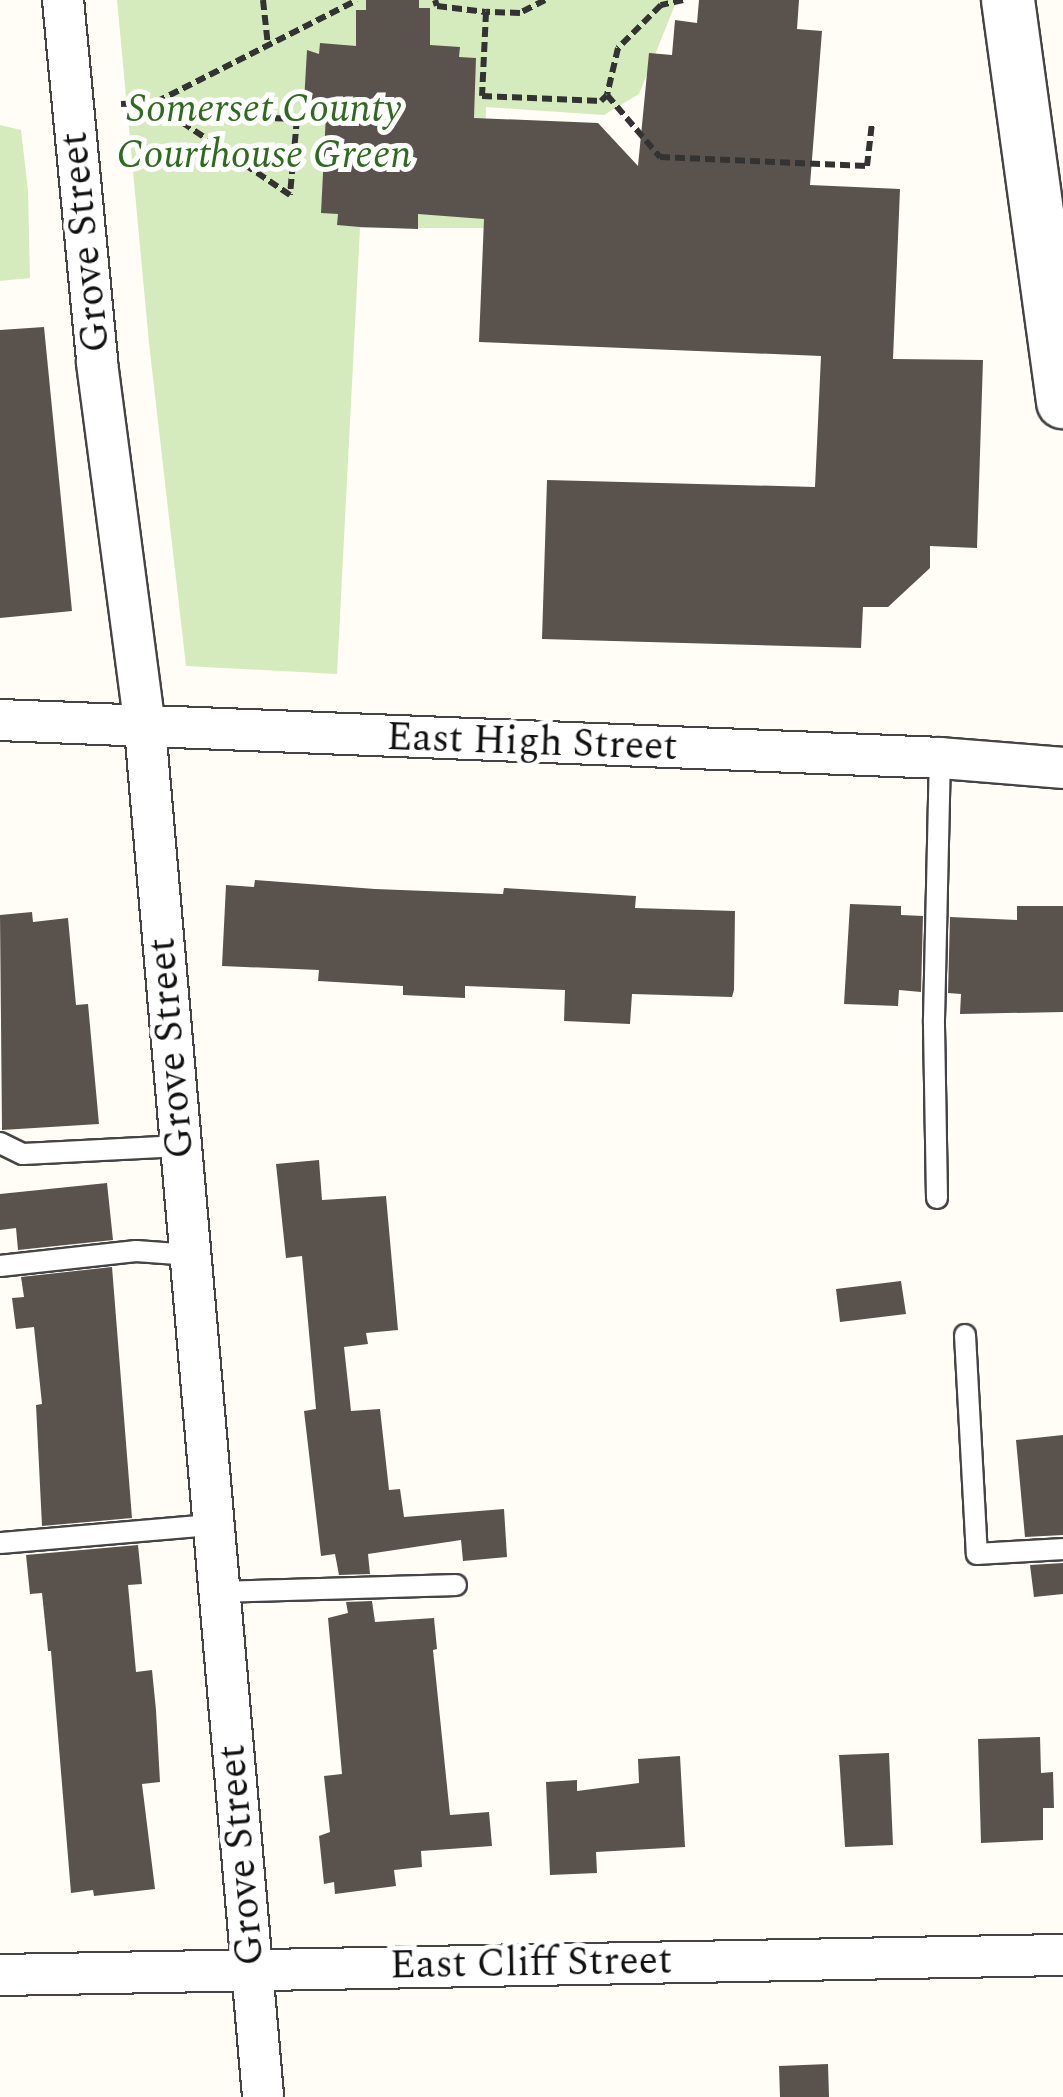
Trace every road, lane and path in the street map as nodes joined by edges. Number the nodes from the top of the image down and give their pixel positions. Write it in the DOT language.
graph roads {
  1 [pos="62,0"];
  2 [pos="263,0"];
  3 [pos="357,0"];
  4 [pos="435,0"];
  5 [pos="545,0"];
  6 [pos="683,0"];
  7 [pos="1008,0"];
  8 [pos="486,12"];
  9 [pos="268,46"];
  10 [pos="608,95"];
  11 [pos="156,102"];
  12 [pos="121,104"];
  13 [pos="170,114"];
  14 [pos="872,123"];
  15 [pos="1063,402"];
  16 [pos="0,720"];
  17 [pos="145,728"];
  18 [pos="940,758"];
  19 [pos="1063,768"];
  20 [pos="0,1143"];
  21 [pos="181,1146"];
  22 [pos="936,1198"];
  23 [pos="190,1255"];
  24 [pos="0,1266"];
  25 [pos="966,1335"];
  26 [pos="212,1525"];
  27 [pos="0,1543"];
  28 [pos="1063,1549"];
  29 [pos="456,1585"];
  30 [pos="219,1592"];
  31 [pos="1063,1955"];
  32 [pos="252,1969"];
  33 [pos="0,1975"];
  34 [pos="263,2097"];
  1 -- 17 [label="street, Grove Street"];
  2 -- 9 [label="path"];
  3 -- 9 [label="path"];
  4 -- 8 [label="path"];
  5 -- 8 [label="path"];
  6 -- 10 [label="path"];
  7 -- 15 [label="street"];
  8 -- 10 [label="path"];
  9 -- 11 [label="path"];
  10 -- 14 [label="path"];
  11 -- 12 [label="path"];
  11 -- 13 [label="path"];
  13 -- 13 [label="path"];
  16 -- 17 [label="street, East High Street"];
  17 -- 18 [label="street, East High Street"];
  17 -- 21 [label="street, Grove Street"];
  18 -- 19 [label="street, East High Street"];
  18 -- 22 [label="lane"];
  20 -- 21 [label="lane"];
  21 -- 23 [label="street, Grove Street"];
  23 -- 24 [label="lane"];
  23 -- 26 [label="street, Grove Street"];
  25 -- 28 [label="lane"];
  26 -- 27 [label="lane"];
  26 -- 30 [label="street, Grove Street"];
  29 -- 30 [label="lane"];
  30 -- 32 [label="street, Grove Street"];
  31 -- 32 [label="street, East Cliff Street"];
  32 -- 33 [label="street, East Cliff Street"];
  32 -- 34 [label="street, Grove Street"];
}
